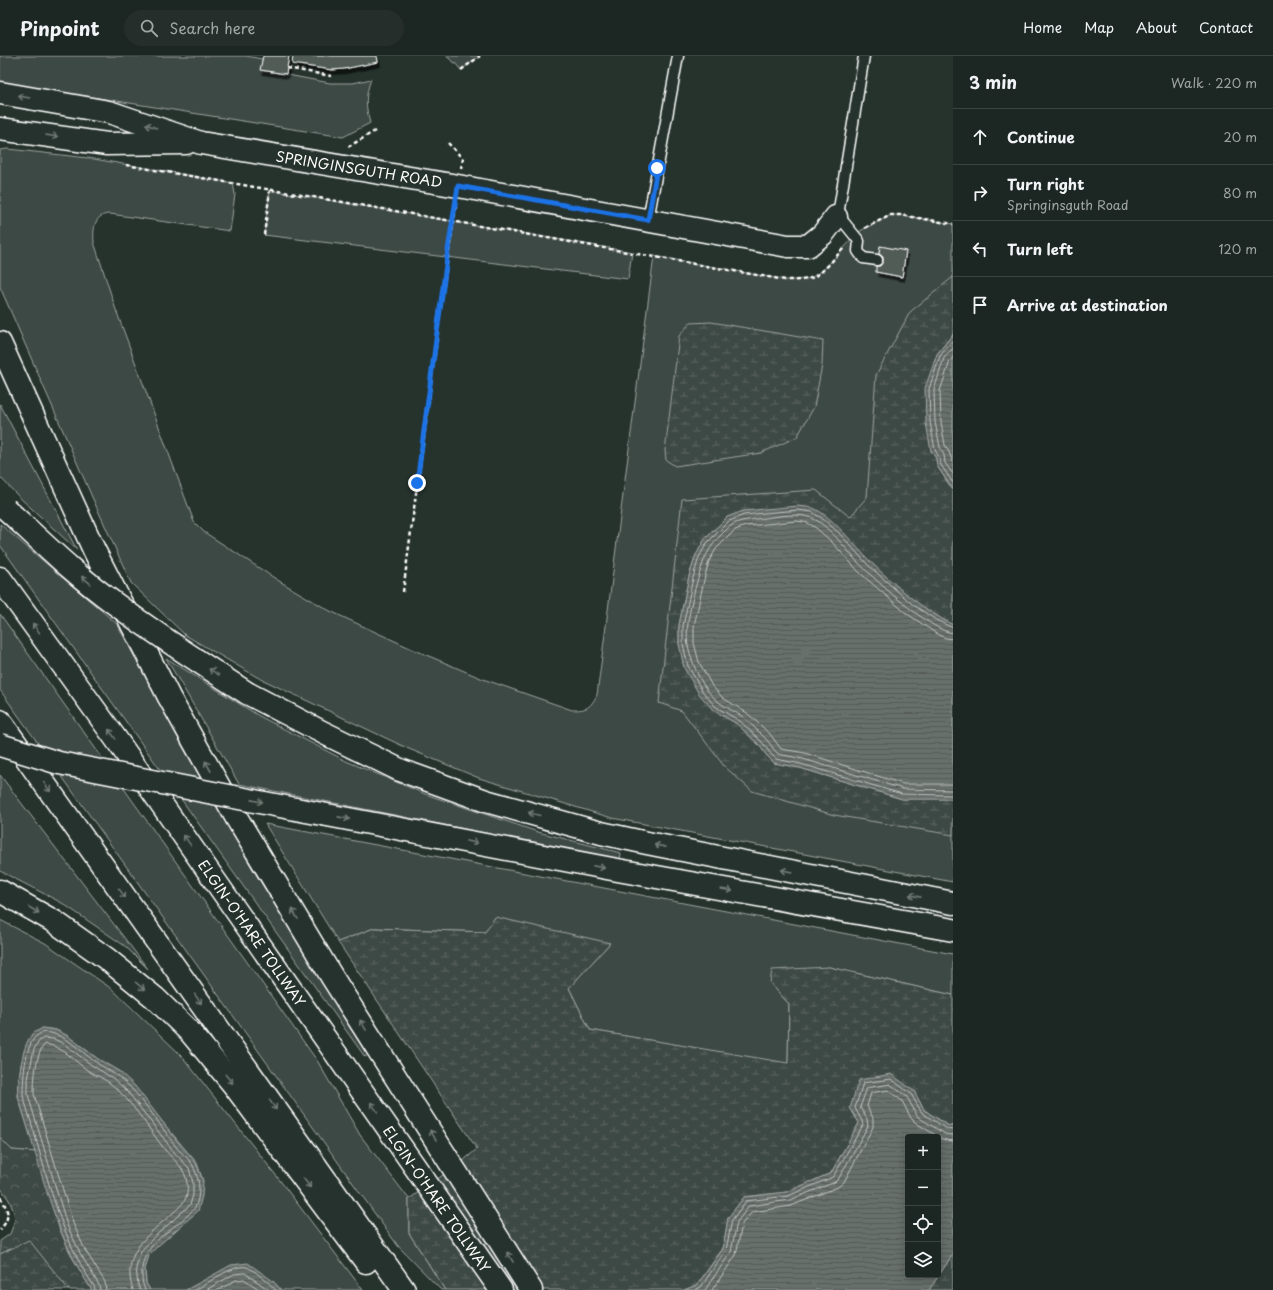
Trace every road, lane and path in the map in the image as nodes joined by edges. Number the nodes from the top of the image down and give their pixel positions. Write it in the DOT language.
graph roads {
  1 [pos="480,56"];
  2 [pos="678,56"];
  3 [pos="864,56"];
  4 [pos="287,68"];
  5 [pos="461,70"];
  6 [pos="331,76"];
  7 [pos="0,93"];
  8 [pos="0,129"];
  9 [pos="201,143"];
  10 [pos="448,143"];
  11 [pos="119,163"];
  12 [pos="458,186"];
  13 [pos="270,190"];
  14 [pos="836,217"];
  15 [pos="648,220"];
  16 [pos="453,221"];
  17 [pos="953,224"];
  18 [pos="264,235"];
  19 [pos="855,236"];
  20 [pos="877,260"];
  21 [pos="0,343"];
  22 [pos="3,506"];
  23 [pos="0,578"];
  24 [pos="403,592"];
  25 [pos="0,721"];
  26 [pos="0,745"];
  27 [pos="0,891"];
  28 [pos="953,903"];
  29 [pos="953,930"];
  30 [pos="0,1197"];
  31 [pos="0,1230"];
  32 [pos="387,1290"];
  33 [pos="404,1290"];
  34 [pos="501,1290"];
  35 [pos="531,1290"];
  1 -- 5 [label="path"];
  2 -- 15 [label="lane"];
  3 -- 19 [label="lane"];
  4 -- 6 [label="path"];
  9 -- 7 [label="main road, SPRINGINSGUTH ROAD, one-way"];
  8 -- 9 [label="main road, SPRINGINSGUTH ROAD, one-way"];
  9 -- 12 [label="main road, SPRINGINSGUTH ROAD"];
  10 -- 12 [label="path"];
  11 -- 13 [label="path"];
  12 -- 15 [label="main road, SPRINGINSGUTH ROAD"];
  12 -- 16 [label="path"];
  13 -- 16 [label="path"];
  13 -- 18 [label="path"];
  14 -- 15 [label="main road, SPRINGINSGUTH ROAD"];
  16 -- 19 [label="path"];
  16 -- 24 [label="path"];
  17 -- 19 [label="path"];
  19 -- 20 [label="lane"];
  35 -- 21 [label="main road, one-way"];
  28 -- 22 [label="main road, one-way, bridge"];
  34 -- 23 [label="main road, ELGIN-O'HARE TOLLWAY, one-way"];
  25 -- 33 [label="main road, one-way"];
  26 -- 29 [label="main road, one-way, bridge"];
  27 -- 32 [label="main road, one-way"];
  30 -- 31 [label="path"];
}
